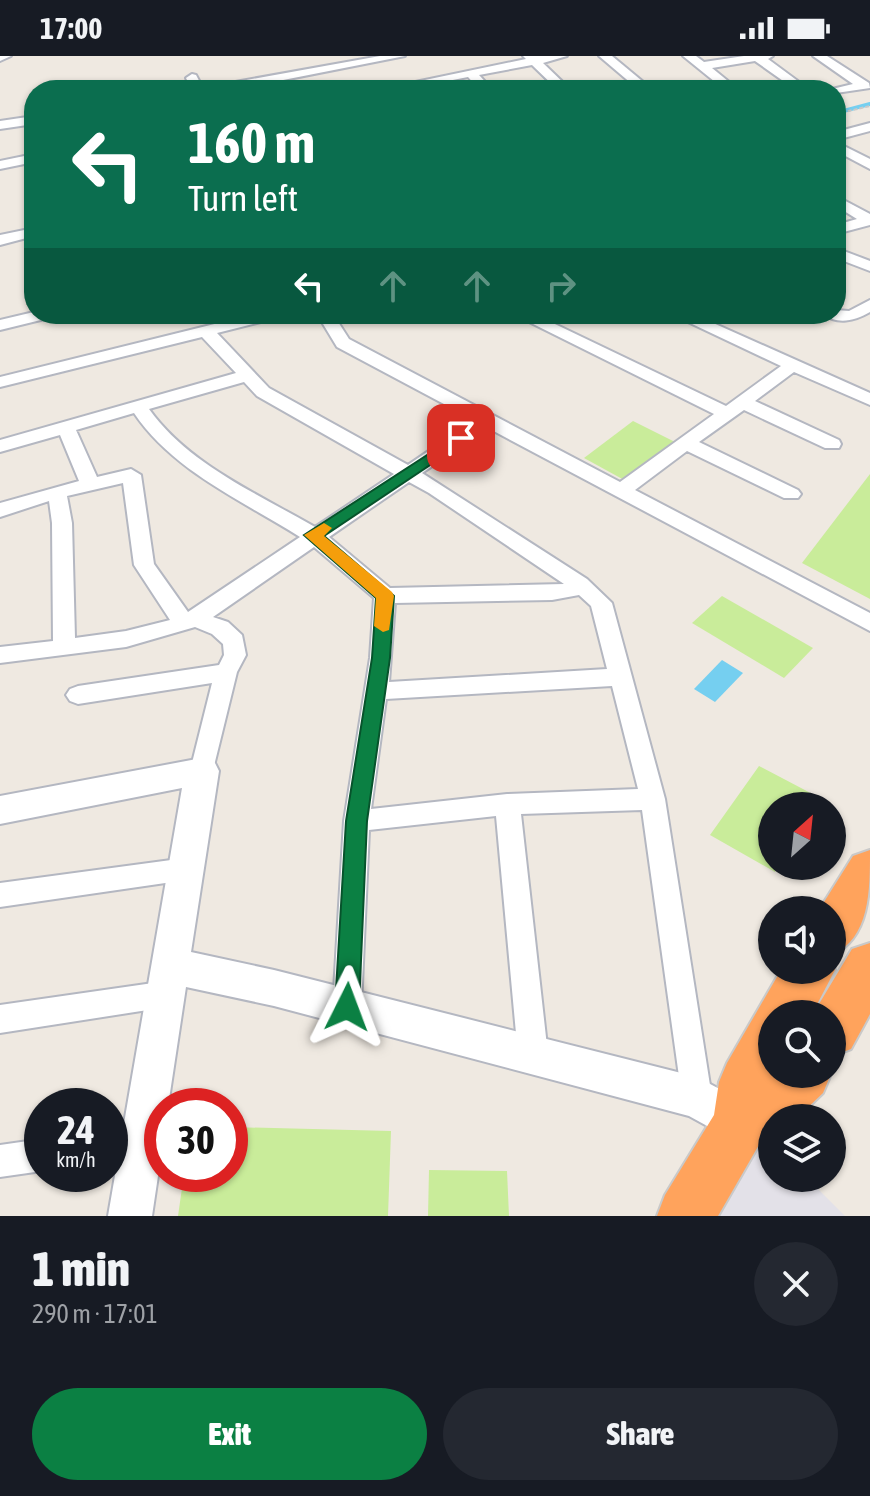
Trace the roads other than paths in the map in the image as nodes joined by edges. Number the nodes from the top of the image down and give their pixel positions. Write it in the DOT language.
graph roads {
  1 [pos="399,56"];
  2 [pos="561,56"];
  3 [pos="605,56"];
  4 [pos="689,56"];
  5 [pos="819,56"];
  6 [pos="760,57"];
  7 [pos="531,58"];
  8 [pos="702,66"];
  9 [pos="470,73"];
  10 [pos="268,80"];
  11 [pos="434,80"];
  12 [pos="477,80"];
  13 [pos="554,80"];
  14 [pos="635,80"];
  15 [pos="720,80"];
  16 [pos="791,80"];
  17 [pos="846,88"];
  18 [pos="24,121"];
  19 [pos="0,125"];
  20 [pos="870,127"];
  21 [pos="846,133"];
  22 [pos="846,152"];
  23 [pos="24,160"];
  24 [pos="0,165"];
  25 [pos="870,165"];
  26 [pos="846,206"];
  27 [pos="869,220"];
  28 [pos="846,227"];
  29 [pos="24,234"];
  30 [pos="0,240"];
  31 [pos="846,257"];
  32 [pos="870,266"];
  33 [pos="870,305"];
  34 [pos="846,315"];
  35 [pos="24,319"];
  36 [pos="234,324"];
  37 [pos="331,324"];
  38 [pos="544,324"];
  39 [pos="701,324"];
  40 [pos="0,325"];
  41 [pos="206,331"];
  42 [pos="792,366"];
  43 [pos="248,375"];
  44 [pos="0,382"];
  45 [pos="870,400"];
  46 [pos="734,408"];
  47 [pos="141,410"];
  48 [pos="487,420"];
  49 [pos="68,432"];
  50 [pos="686,443"];
  51 [pos="832,444"];
  52 [pos="0,446"];
  53 [pos="408,473"];
  54 [pos="90,484"];
  55 [pos="621,490"];
  56 [pos="57,492"];
  57 [pos="791,494"];
  58 [pos="0,510"];
  59 [pos="313,535"];
  60 [pos="580,584"];
  61 [pos="385,596"];
  62 [pos="190,621"];
  63 [pos="870,623"];
  64 [pos="64,645"];
  65 [pos="0,655"];
  66 [pos="226,672"];
  67 [pos="621,677"];
  68 [pos="376,691"];
  69 [pos="78,695"];
  70 [pos="202,771"];
  71 [pos="653,799"];
  72 [pos="507,804"];
  73 [pos="0,810"];
  74 [pos="357,821"];
  75 [pos="186,869"];
  76 [pos="870,871"];
  77 [pos="0,895"];
  78 [pos="846,910"];
  79 [pos="870,966"];
  80 [pos="170,980"];
  81 [pos="347,1007"];
  82 [pos="846,1007"];
  83 [pos="0,1019"];
  84 [pos="533,1055"];
  85 [pos="758,1059"];
  86 [pos="790,1088"];
  87 [pos="718,1111"];
  88 [pos="128,1135"];
  89 [pos="24,1158"];
  90 [pos="0,1161"];
  91 [pos="128,1179"];
  92 [pos="130,1216"];
  93 [pos="686,1216"];
  1 -- 10 [label="street"];
  2 -- 7 [label="street"];
  3 -- 14 [label="street"];
  4 -- 8 [label="street"];
  5 -- 17 [label="street"];
  6 -- 8 [label="street"];
  6 -- 16 [label="street"];
  7 -- 9 [label="street"];
  7 -- 13 [label="street"];
  8 -- 15 [label="street"];
  9 -- 11 [label="street"];
  9 -- 12 [label="street"];
  18 -- 19 [label="street"];
  20 -- 21 [label="street"];
  22 -- 25 [label="street"];
  23 -- 24 [label="street"];
  26 -- 27 [label="street"];
  27 -- 28 [label="street"];
  29 -- 30 [label="street"];
  31 -- 32 [label="street"];
  33 -- 34 [label="street"];
  35 -- 40 [label="street"];
  36 -- 41 [label="street"];
  37 -- 48 [label="street"];
  38 -- 46 [label="street"];
  39 -- 42 [label="street"];
  41 -- 43 [label="street"];
  41 -- 44 [label="street"];
  42 -- 45 [label="street"];
  42 -- 46 [label="street"];
  43 -- 52 [label="street"];
  43 -- 53 [label="street"];
  46 -- 50 [label="street"];
  46 -- 51 [label="street"];
  47 -- 59 [label="street"];
  48 -- 53 [label="street"];
  48 -- 55 [label="street"];
  49 -- 54 [label="street"];
  50 -- 55 [label="street"];
  50 -- 57 [label="street"];
  53 -- 59 [label="street"];
  53 -- 60 [label="street"];
  54 -- 56 [label="street"];
  54 -- 62 [label="street"];
  55 -- 63 [label="street"];
  56 -- 58 [label="street"];
  56 -- 64 [label="street"];
  59 -- 61 [label="street"];
  59 -- 62 [label="street"];
  60 -- 61 [label="street"];
  60 -- 67 [label="street"];
  61 -- 68 [label="street"];
  62 -- 64 [label="street"];
  62 -- 66 [label="street"];
  64 -- 65 [label="street"];
  66 -- 69 [label="street"];
  66 -- 70 [label="street"];
  67 -- 68 [label="street"];
  67 -- 71 [label="street"];
  68 -- 74 [label="street"];
  70 -- 73 [label="street"];
  70 -- 75 [label="street"];
  71 -- 72 [label="street"];
  71 -- 87 [label="street"];
  72 -- 74 [label="street"];
  72 -- 84 [label="street"];
  74 -- 81 [label="street"];
  75 -- 77 [label="street"];
  75 -- 80 [label="street"];
  76 -- 78 [label="highway"];
  79 -- 82 [label="highway"];
  80 -- 81 [label="street"];
  80 -- 83 [label="street"];
  80 -- 88 [label="street"];
  81 -- 84 [label="street"];
  84 -- 87 [label="street"];
  85 -- 87 [label="highway"];
  86 -- 87 [label="highway"];
  87 -- 93 [label="highway"];
  89 -- 90 [label="street"];
  91 -- 92 [label="street"];
}
